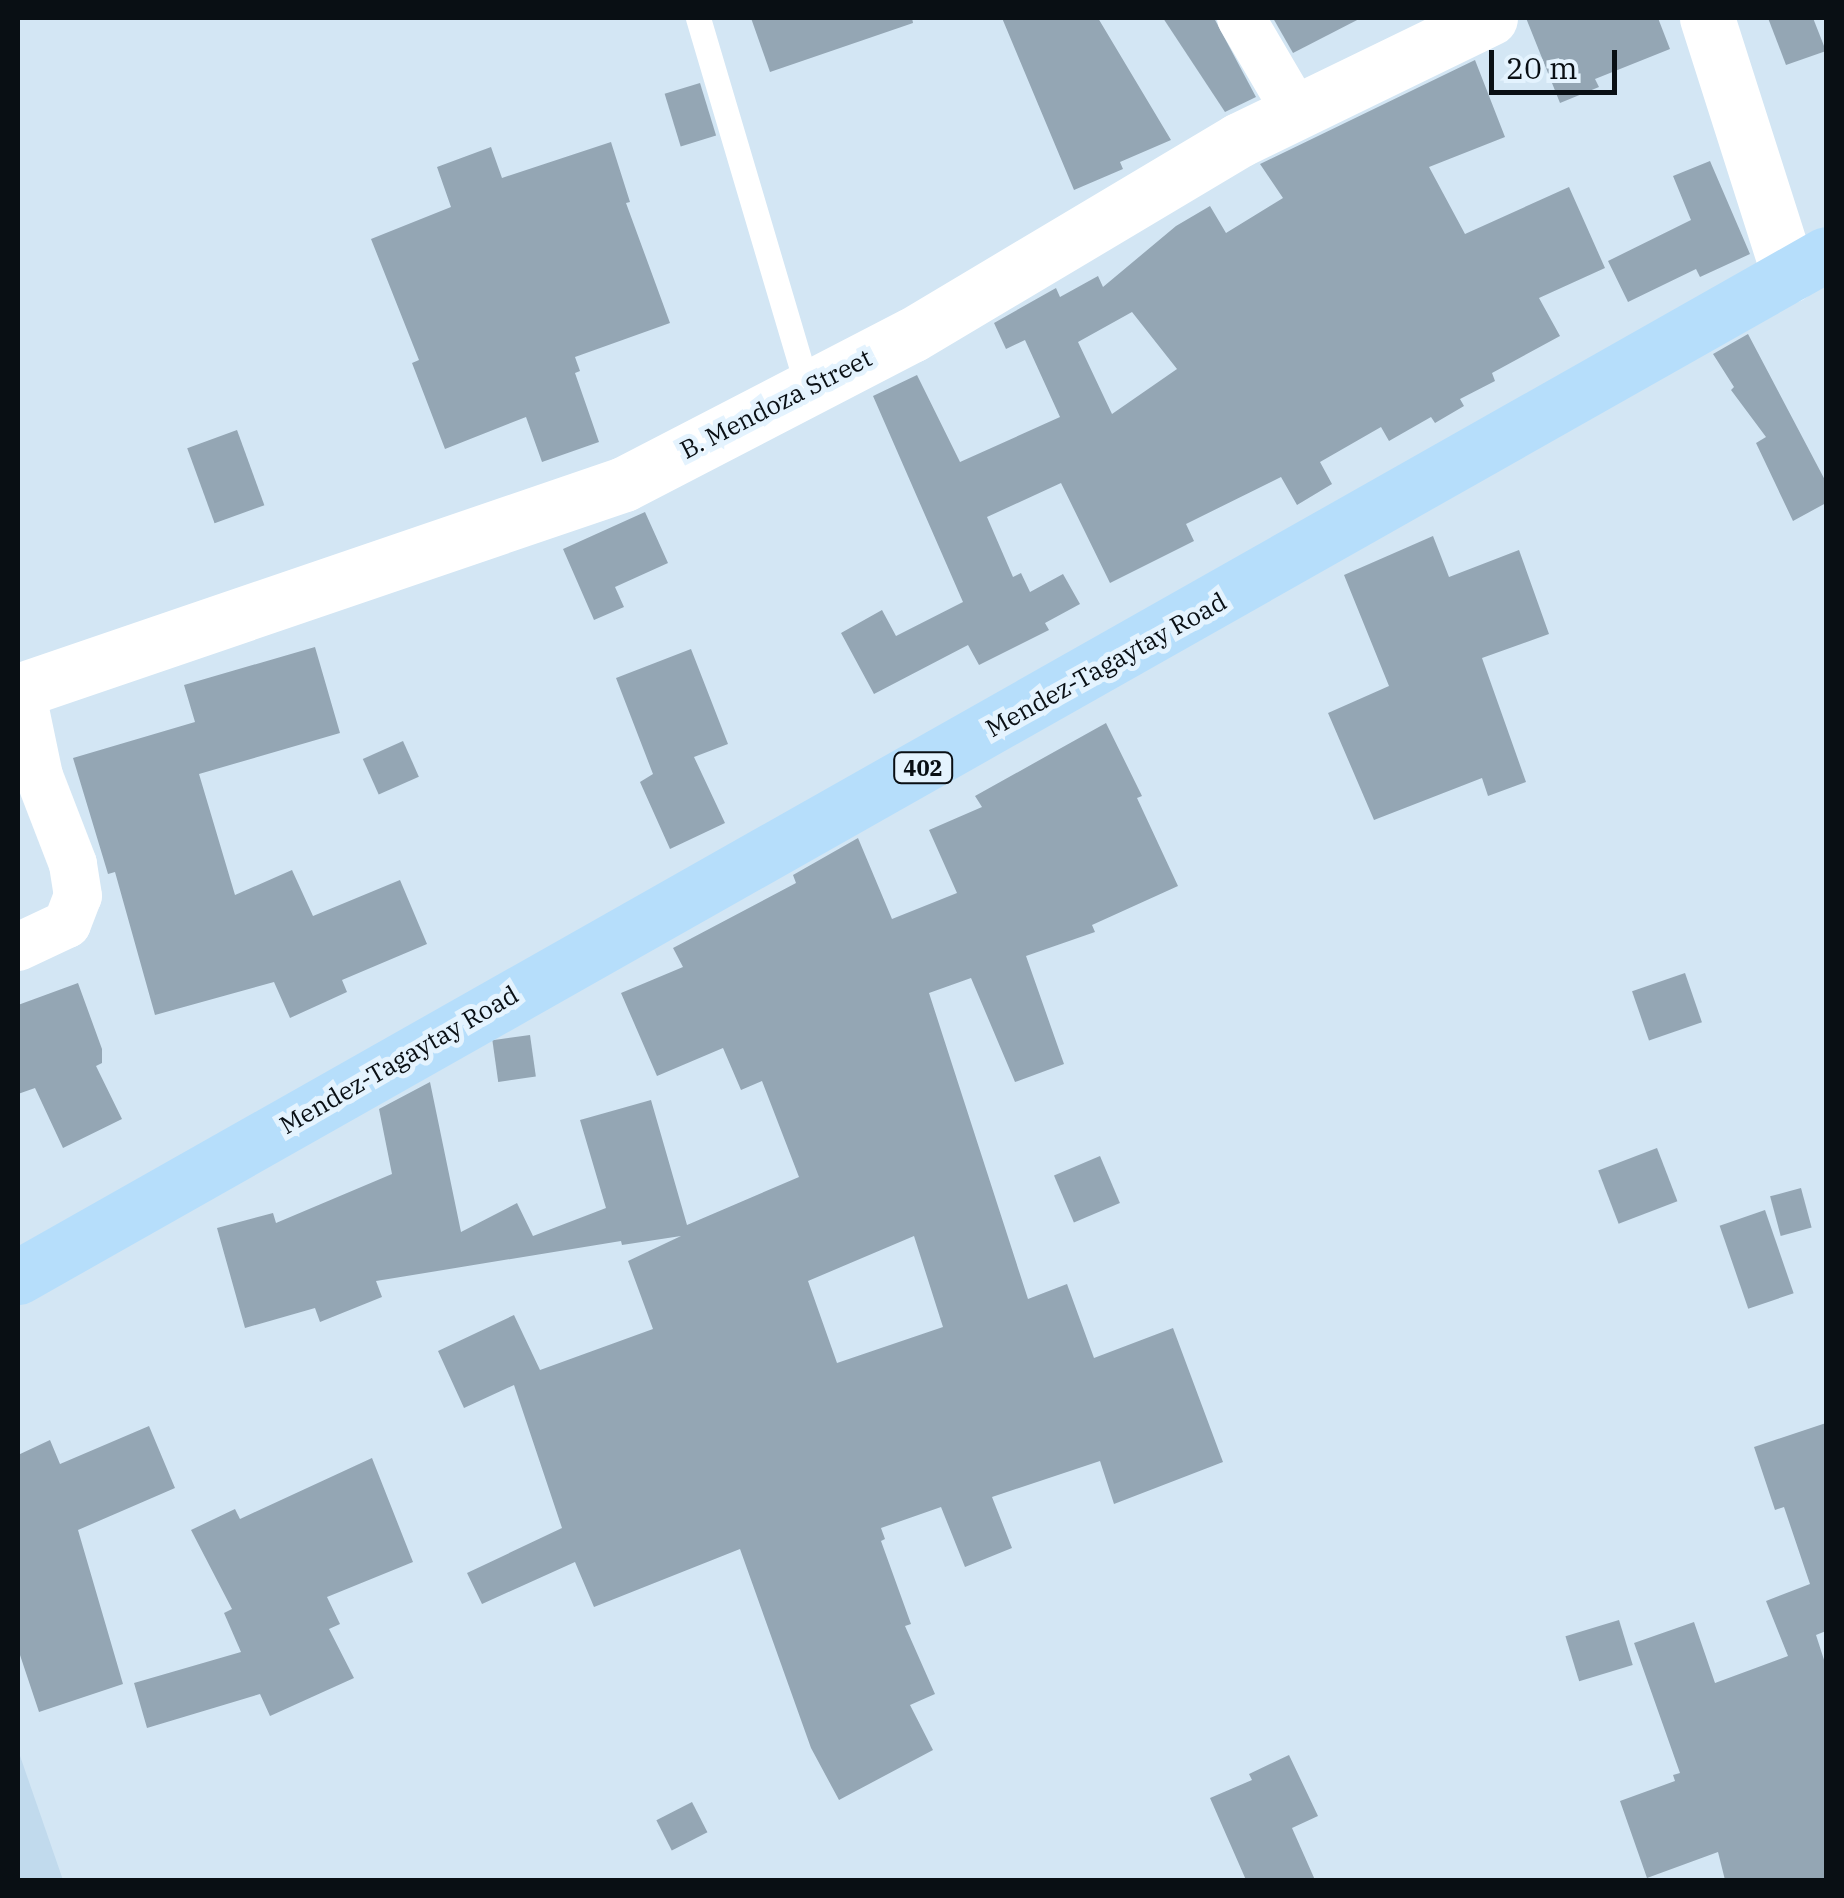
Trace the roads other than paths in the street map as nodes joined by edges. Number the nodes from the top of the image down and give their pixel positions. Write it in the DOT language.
graph roads {
  1 [pos="698,18"];
  2 [pos="1240,18"];
  3 [pos="1490,18"];
  4 [pos="1708,18"];
  5 [pos="1296,110"];
  6 [pos="1808,265"];
  7 [pos="808,389"];
  8 [pos="19,690"];
  9 [pos="18,947"];
  10 [pos="18,1277"];
  1 -- 7 [label="lane"];
  2 -- 5 [label="street"];
  3 -- 5 [label="street, B. Mendoza Street"];
  4 -- 6 [label="street"];
  5 -- 7 [label="street, B. Mendoza Street"];
  6 -- 10 [label="main road, Mendez-Tagaytay Road / 402"];
  7 -- 8 [label="street, B. Mendoza Street"];
  8 -- 9 [label="street"];
}
